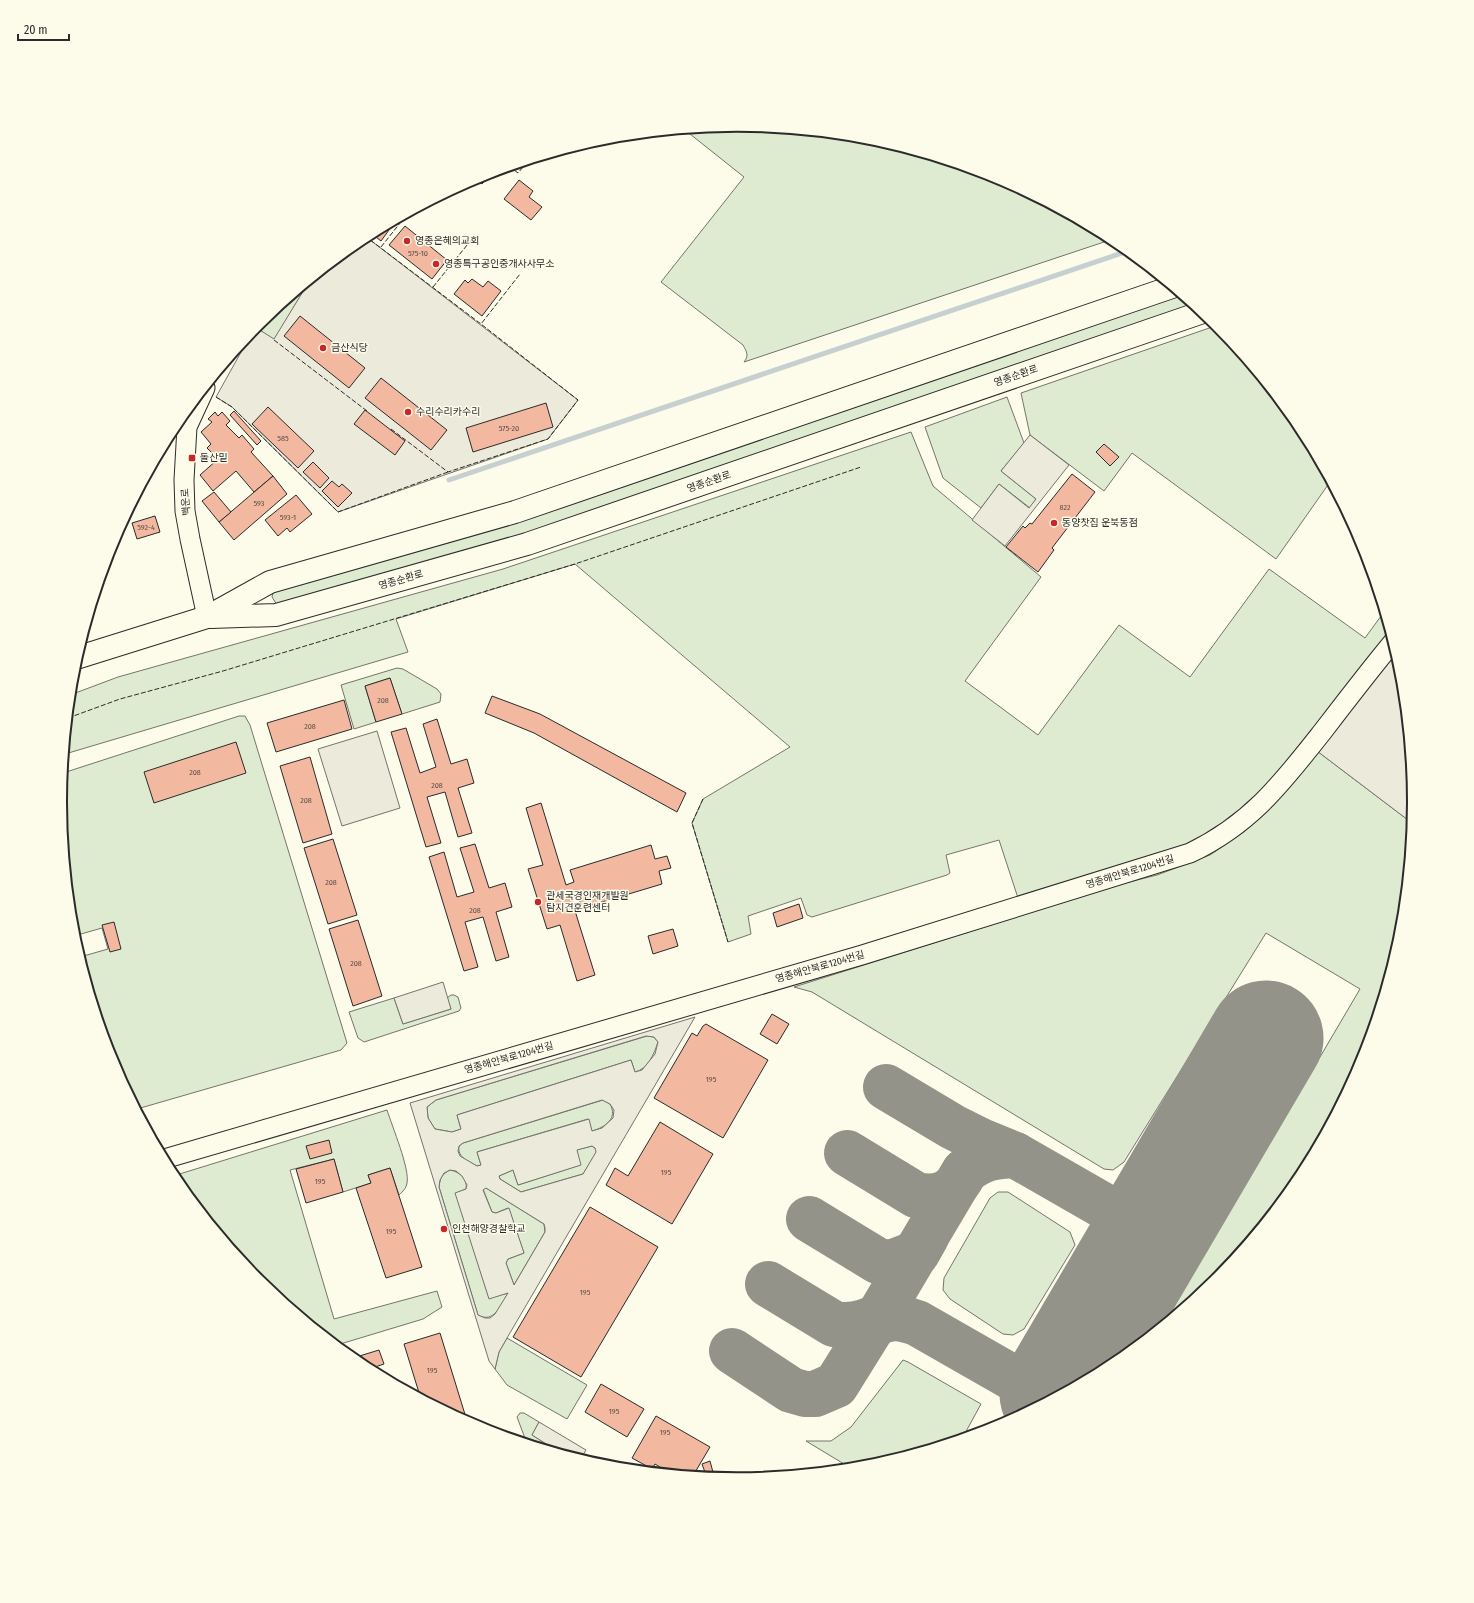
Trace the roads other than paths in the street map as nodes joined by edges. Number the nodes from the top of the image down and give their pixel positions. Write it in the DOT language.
graph roads {
  1 [pos="1168,289"];
  2 [pos="1196,314"];
  3 [pos="197,405"];
  4 [pos="208,617"];
  5 [pos="1389,648"];
  6 [pos="84,656"];
  7 [pos="170,1157"];
  1 -- 4 [label="main road, 영종순환로"];
  2 -- 4 [label="main road, 영종순환로"];
  3 -- 4 [label="street, 백운로"];
  4 -- 6 [label="main road, 영종순환로"];
  5 -- 7 [label="street, 영종해안북로1204번길"];
}
